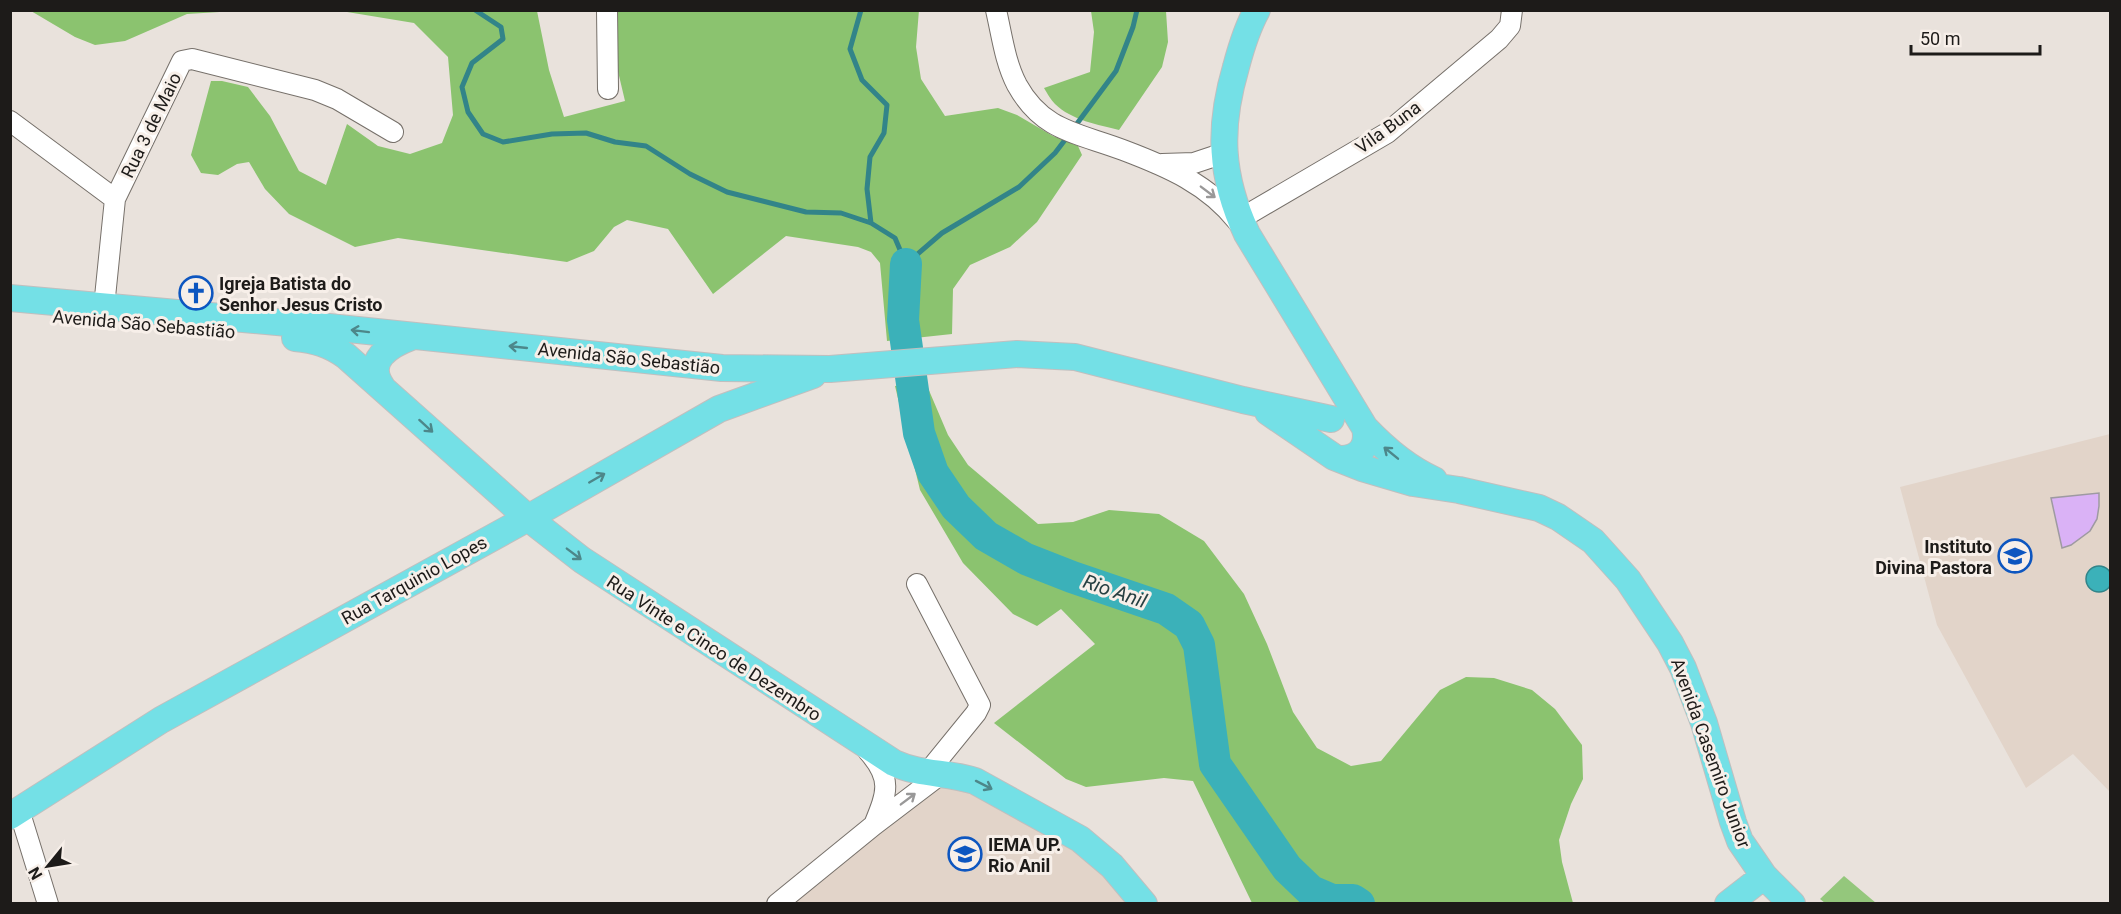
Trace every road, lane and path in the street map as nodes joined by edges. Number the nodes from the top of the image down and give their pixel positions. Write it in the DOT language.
graph roads {
  1 [pos="607,10"];
  2 [pos="996,10"];
  3 [pos="1257,10"];
  4 [pos="1512,10"];
  5 [pos="608,89"];
  6 [pos="10,121"];
  7 [pos="393,132"];
  8 [pos="1224,153"];
  9 [pos="1158,164"];
  10 [pos="115,199"];
  11 [pos="1244,226"];
  12 [pos="10,298"];
  13 [pos="104,307"];
  14 [pos="10,312"];
  15 [pos="411,337"];
  16 [pos="313,339"];
  17 [pos="1311,339"];
  18 [pos="722,368"];
  19 [pos="830,369"];
  20 [pos="382,387"];
  21 [pos="1243,400"];
  22 [pos="719,409"];
  23 [pos="1332,418"];
  24 [pos="1363,425"];
  25 [pos="1335,455"];
  26 [pos="1459,490"];
  27 [pos="528,518"];
  28 [pos="917,584"];
  29 [pos="860,742"];
  30 [pos="935,773"];
  31 [pos="15,813"];
  32 [pos="874,825"];
  33 [pos="1764,876"];
  34 [pos="48,903"];
  35 [pos="777,903"];
  36 [pos="1144,903"];
  37 [pos="1728,903"];
  38 [pos="1792,903"];
  1 -- 5 [label="street"];
  2 -- 9 [label="street"];
  3 -- 8 [label="main road"];
  4 -- 11 [label="street, Vila Buna"];
  6 -- 10 [label="street"];
  7 -- 10 [label="street, Rua 3 de Maio"];
  8 -- 9 [label="street"];
  8 -- 11 [label="main road"];
  9 -- 11 [label="street, one-way"];
  10 -- 13 [label="street, Rua 3 de Maio"];
  11 -- 17 [label="main road"];
  12 -- 13 [label="main road, Avenida São Sebastião"];
  15 -- 13 [label="main road, Avenida São Sebastião, one-way"];
  14 -- 16 [label="main road, Avenida São Sebastião"];
  18 -- 15 [label="main road, Avenida São Sebastião, one-way"];
  15 -- 20 [label="main road"];
  16 -- 20 [label="main road, Rua Vinte e Cinco de Dezembro"];
  17 -- 23 [label="main road"];
  17 -- 24 [label="main road, Avenida Casemiro Junior"];
  18 -- 19 [label="main road, Avenida São Sebastião"];
  18 -- 22 [label="main road"];
  19 -- 21 [label="main road, Avenida São Sebastião"];
  19 -- 22 [label="main road, Rua Tarquinio Lopes"];
  20 -- 27 [label="main road, Rua Vinte e Cinco de Dezembro, one-way"];
  21 -- 23 [label="main road, Avenida São Sebastião"];
  21 -- 25 [label="main road, Avenida São Sebastião"];
  27 -- 22 [label="main road, Rua Tarquinio Lopes, one-way"];
  23 -- 24 [label="main road"];
  23 -- 25 [label="main road"];
  24 -- 25 [label="main road"];
  26 -- 24 [label="main road, Avenida Casemiro Junior, one-way"];
  25 -- 26 [label="main road, Avenida Casemiro Junior"];
  26 -- 33 [label="main road, Avenida Casemiro Junior"];
  27 -- 29 [label="main road, Rua Vinte e Cinco de Dezembro, one-way"];
  27 -- 31 [label="main road, Rua Tarquinio Lopes"];
  28 -- 30 [label="street"];
  29 -- 30 [label="main road, Rua Vinte e Cinco de Dezembro"];
  29 -- 32 [label="street"];
  32 -- 30 [label="street, one-way"];
  30 -- 36 [label="main road, Rua Vinte e Cinco de Dezembro, one-way"];
  31 -- 34 [label="street"];
  32 -- 35 [label="street"];
  33 -- 37 [label="main road"];
  33 -- 38 [label="main road, Avenida Casemiro Junior"];
}
